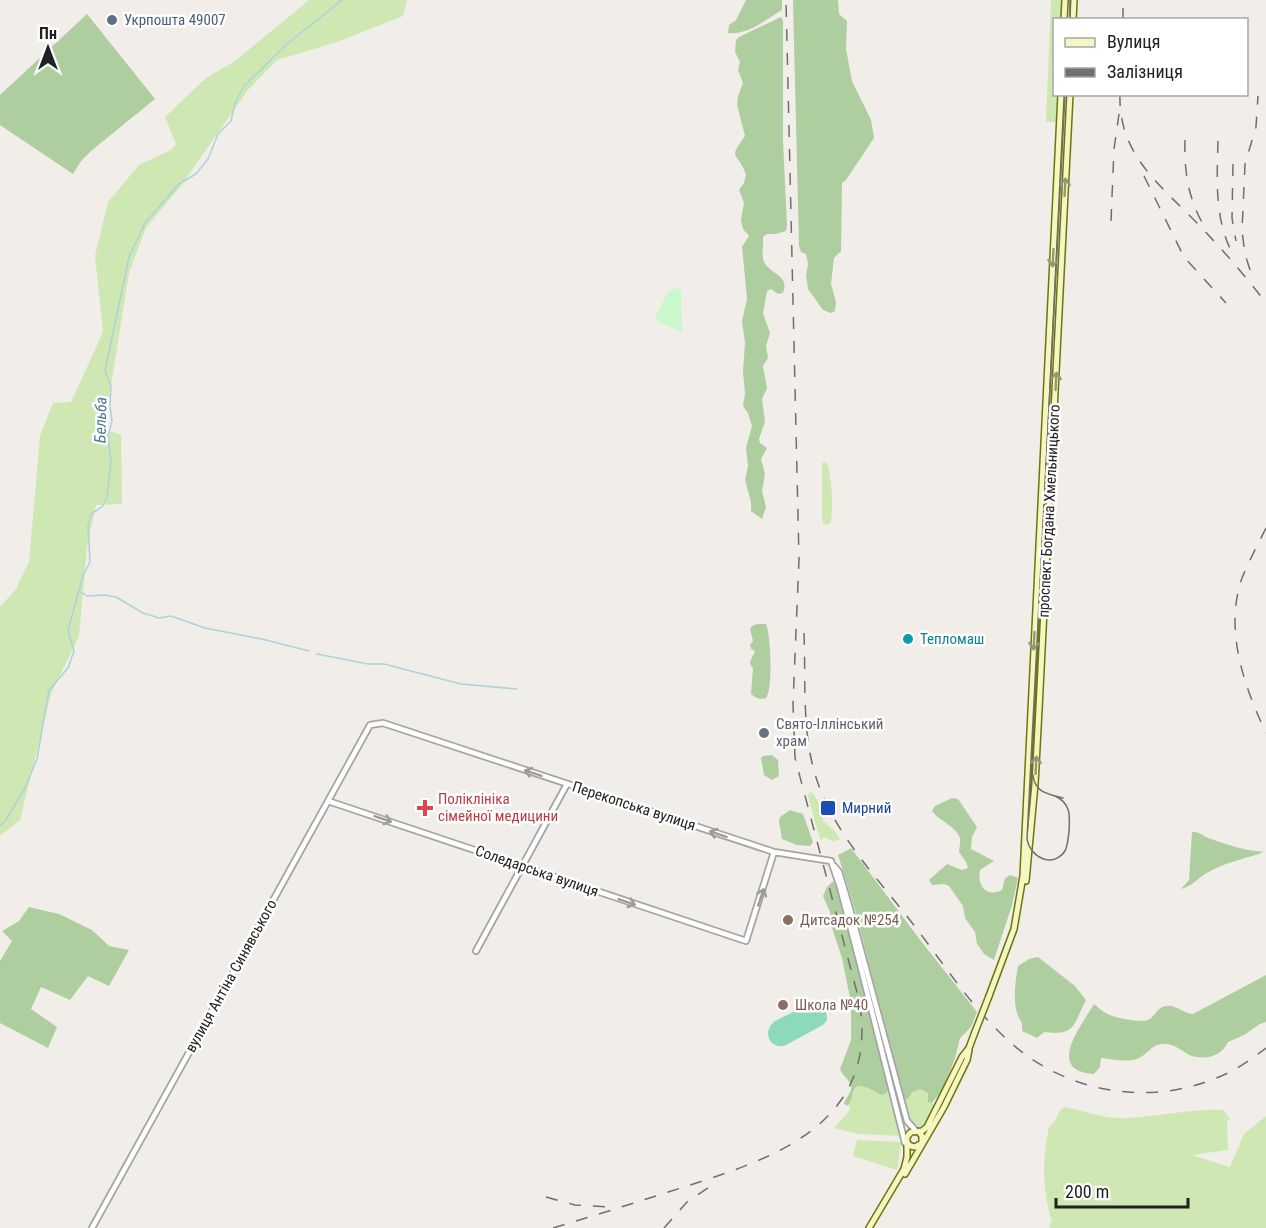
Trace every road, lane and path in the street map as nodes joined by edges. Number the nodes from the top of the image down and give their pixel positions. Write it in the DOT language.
graph roads {
  1 [pos="1065,0"];
  2 [pos="1074,0"];
  3 [pos="1064,18"];
  4 [pos="1073,18"];
  5 [pos="1061,96"];
  6 [pos="1070,96"];
  7 [pos="370,725"];
  8 [pos="567,784"];
  9 [pos="327,801"];
  10 [pos="774,852"];
  11 [pos="831,861"];
  12 [pos="521,866"];
  13 [pos="1013,926"];
  14 [pos="476,951"];
  15 [pos="969,1048"];
  16 [pos="888,1074"];
  17 [pos="917,1131"];
  18 [pos="907,1140"];
  19 [pos="924,1141"];
  20 [pos="907,1152"];
  21 [pos="905,1174"];
  22 [pos="895,1188"];
  23 [pos="92,1228"];
  24 [pos="869,1228"];
  1 -- 3 [label="main road"];
  2 -- 4 [label="main road"];
  5 -- 13 [label="main road, проспект Богдана Хмельницького, one-way"];
  13 -- 6 [label="main road, проспект Богдана Хмельницького, one-way"];
  8 -- 7 [label="street, Перекопська вулиця, one-way"];
  7 -- 9 [label="street, вулиця Антіна Синявського"];
  10 -- 8 [label="street, Перекопська вулиця, one-way"];
  8 -- 12 [label="street"];
  9 -- 12 [label="street, Соледарська вулиця, one-way"];
  9 -- 23 [label="street, вулиця Антіна Синявського"];
  10 -- 11 [label="street, Перекопська вулиця"];
  12 -- 10 [label="street, Соледарська вулиця, one-way"];
  11 -- 16 [label="street"];
  11 -- 17 [label="street"];
  12 -- 14 [label="street"];
  13 -- 15 [label="main road, проспект Богдана Хмельницького, bridge"];
  15 -- 17 [label="main road, проспект Богдана Хмельницького"];
  15 -- 19 [label="main road, проспект Богдана Хмельницького"];
  16 -- 18 [label="street"];
  16 -- 20 [label="street"];
  17 -- 18 [label="main road, проспект Богдана Хмельницького"];
  17 -- 19 [label="main road"];
  18 -- 19 [label="main road"];
  18 -- 20 [label="main road, проспект Богдана Хмельницького"];
  19 -- 21 [label="main road, проспект Богдана Хмельницького"];
  19 -- 21 [label="main road, проспект Богдана Хмельницького"];
  20 -- 22 [label="main road, проспект Богдана Хмельницького"];
  21 -- 22 [label="main road, проспект Богдана Хмельницького"];
  22 -- 24 [label="main road, проспект Богдана Хмельницького"];
}
